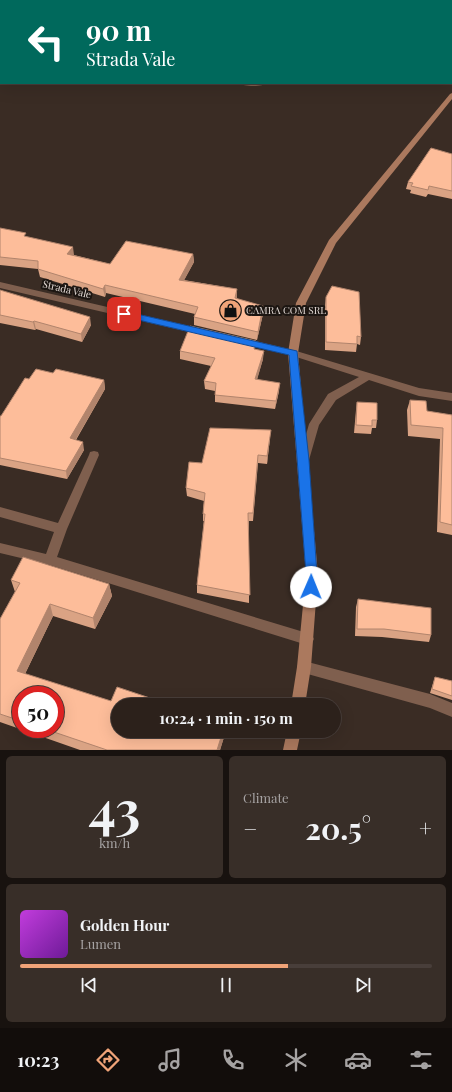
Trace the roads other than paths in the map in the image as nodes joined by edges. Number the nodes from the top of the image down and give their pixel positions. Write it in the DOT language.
graph roads {
  1 [pos="452,95"];
  2 [pos="0,285"];
  3 [pos="208,334"];
  4 [pos="232,339"];
  5 [pos="294,353"];
  6 [pos="367,377"];
  7 [pos="452,397"];
  8 [pos="94,455"];
  9 [pos="304,460"];
  10 [pos="0,512"];
  11 [pos="61,529"];
  12 [pos="0,548"];
  13 [pos="50,560"];
  14 [pos="307,639"];
  15 [pos="304,667"];
  16 [pos="299,698"];
  17 [pos="452,710"];
  18 [pos="293,738"];
  19 [pos="290,750"];
  1 -- 5 [label="main road"];
  2 -- 3 [label="street, Strada Vale"];
  4 -- 5 [label="street"];
  5 -- 6 [label="street"];
  5 -- 9 [label="main road"];
  6 -- 7 [label="street"];
  6 -- 9 [label="street"];
  8 -- 11 [label="street"];
  9 -- 14 [label="main road"];
  10 -- 11 [label="street"];
  11 -- 13 [label="street"];
  12 -- 13 [label="street"];
  13 -- 14 [label="street"];
  14 -- 15 [label="main road"];
  15 -- 16 [label="main road"];
  15 -- 17 [label="street"];
  18 -- 19 [label="main road"];
}
